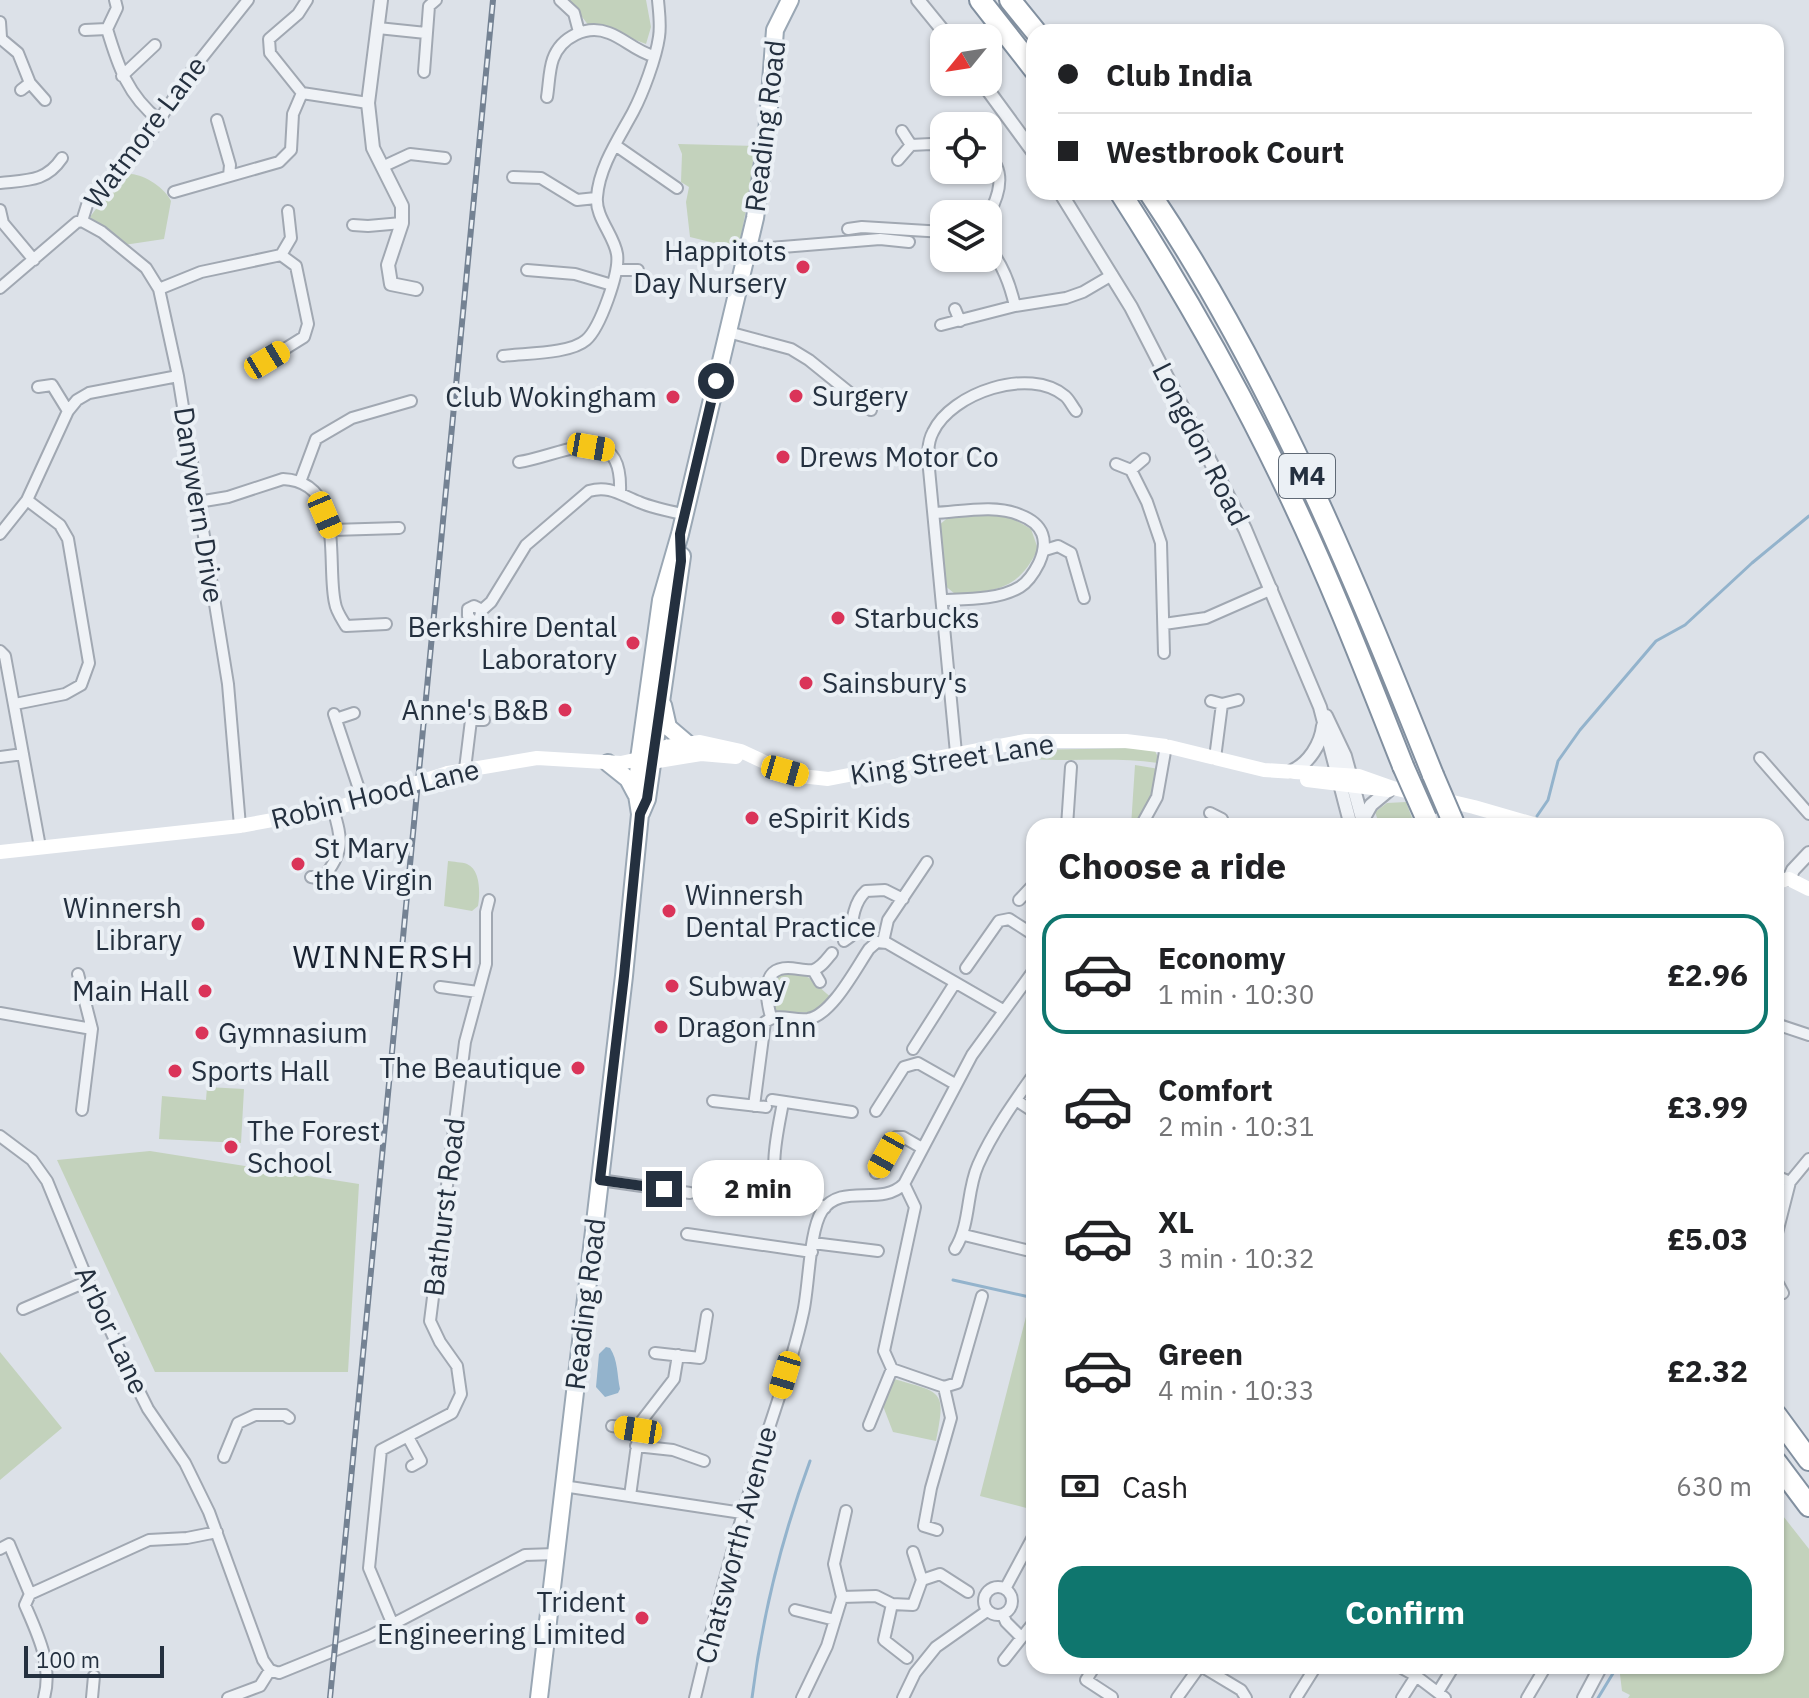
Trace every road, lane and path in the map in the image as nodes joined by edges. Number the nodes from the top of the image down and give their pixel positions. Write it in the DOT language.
graph roads {
  1 [pos="115,0"];
  2 [pos="248,0"];
  3 [pos="307,0"];
  4 [pos="381,0"];
  5 [pos="436,0"];
  6 [pos="560,0"];
  7 [pos="658,0"];
  8 [pos="789,0"];
  9 [pos="918,0"];
  10 [pos="980,0"];
  11 [pos="1010,0"];
  12 [pos="0,22"];
  13 [pos="938,24"];
  14 [pos="1030,24"];
  15 [pos="378,28"];
  16 [pos="107,29"];
  17 [pos="85,30"];
  18 [pos="579,32"];
  19 [pos="426,33"];
  20 [pos="1,38"];
  21 [pos="155,45"];
  22 [pos="653,56"];
  23 [pos="1026,59"];
  24 [pos="424,72"];
  25 [pos="122,76"];
  26 [pos="302,93"];
  27 [pos="992,96"];
  28 [pos="547,97"];
  29 [pos="45,100"];
  30 [pos="368,103"];
  31 [pos="159,120"];
  32 [pos="217,120"];
  33 [pos="902,131"];
  34 [pos="1026,142"];
  35 [pos="930,144"];
  36 [pos="615,145"];
  37 [pos="911,145"];
  38 [pos="62,158"];
  39 [pos="445,158"];
  40 [pos="898,160"];
  41 [pos="382,167"];
  42 [pos="229,176"];
  43 [pos="513,177"];
  44 [pos="0,183"];
  45 [pos="677,188"];
  46 [pos="174,192"];
  47 [pos="596,198"];
  48 [pos="1065,200"];
  49 [pos="1125,200"];
  50 [pos="1154,200"];
  51 [pos="0,210"];
  52 [pos="288,211"];
  53 [pos="82,221"];
  54 [pos="402,223"];
  55 [pos="2,224"];
  56 [pos="353,225"];
  57 [pos="848,229"];
  58 [pos="930,231"];
  59 [pos="909,242"];
  60 [pos="749,246"];
  61 [pos="281,255"];
  62 [pos="34,260"];
  63 [pos="1002,269"];
  64 [pos="527,270"];
  65 [pos="617,270"];
  66 [pos="638,270"];
  67 [pos="1112,275"];
  68 [pos="612,285"];
  69 [pos="0,288"];
  70 [pos="159,289"];
  71 [pos="416,289"];
  72 [pos="1015,306"];
  73 [pos="955,309"];
  74 [pos="960,321"];
  75 [pos="941,325"];
  76 [pos="732,333"];
  77 [pos="503,356"];
  78 [pos="267,360"];
  79 [pos="178,376"];
  80 [pos="38,387"];
  81 [pos="411,401"];
  82 [pos="871,410"];
  83 [pos="68,411"];
  84 [pos="1076,411"];
  85 [pos="1144,459"];
  86 [pos="519,462"];
  87 [pos="1116,464"];
  88 [pos="1131,470"];
  89 [pos="300,482"];
  90 [pos="620,492"];
  91 [pos="27,500"];
  92 [pos="198,502"];
  93 [pos="934,513"];
  94 [pos="683,514"];
  95 [pos="399,528"];
  96 [pos="332,530"];
  97 [pos="0,534"];
  98 [pos="680,534"];
  99 [pos="1045,550"];
  100 [pos="1272,589"];
  101 [pos="1084,598"];
  102 [pos="942,600"];
  103 [pos="482,610"];
  104 [pos="386,624"];
  105 [pos="1164,624"];
  106 [pos="0,651"];
  107 [pos="1164,653"];
  108 [pos="661,692"];
  109 [pos="1238,700"];
  110 [pos="15,704"];
  111 [pos="1320,707"];
  112 [pos="354,713"];
  113 [pos="484,720"];
  114 [pos="1324,723"];
  115 [pos="688,744"];
  116 [pos="1166,746"];
  117 [pos="956,753"];
  118 [pos="23,754"];
  119 [pos="0,757"];
  120 [pos="648,758"];
  121 [pos="1215,758"];
  122 [pos="1760,758"];
  123 [pos="764,761"];
  124 [pos="608,763"];
  125 [pos="1071,767"];
  126 [pos="465,769"];
  127 [pos="1289,772"];
  128 [pos="1345,781"];
  129 [pos="1391,789"];
  130 [pos="637,795"];
  131 [pos="363,801"];
  132 [pos="333,809"];
  133 [pos="640,814"];
  134 [pos="1809,814"];
  135 [pos="1068,818"];
  136 [pos="1145,818"];
  137 [pos="1357,818"];
  138 [pos="1363,818"];
  139 [pos="1425,818"];
  140 [pos="1451,818"];
  141 [pos="1512,818"];
  142 [pos="240,826"];
  143 [pos="40,847"];
  144 [pos="0,852"];
  145 [pos="1809,853"];
  146 [pos="927,862"];
  147 [pos="1784,879"];
  148 [pos="319,882"];
  149 [pos="1784,882"];
  150 [pos="1809,889"];
  151 [pos="1026,893"];
  152 [pos="903,899"];
  153 [pos="489,900"];
  154 [pos="1019,900"];
  155 [pos="1026,930"];
  156 [pos="883,942"];
  157 [pos="861,943"];
  158 [pos="832,953"];
  159 [pos="966,968"];
  160 [pos="813,970"];
  161 [pos="78,974"];
  162 [pos="1026,980"];
  163 [pos="820,982"];
  164 [pos="955,983"];
  165 [pos="440,987"];
  166 [pos="478,992"];
  167 [pos="1003,1010"];
  168 [pos="0,1013"];
  169 [pos="771,1017"];
  170 [pos="1784,1027"];
  171 [pos="92,1029"];
  172 [pos="1809,1035"];
  173 [pos="913,1049"];
  174 [pos="955,1084"];
  175 [pos="1026,1086"];
  176 [pos="1016,1100"];
  177 [pos="713,1101"];
  178 [pos="769,1104"];
  179 [pos="1026,1107"];
  180 [pos="82,1110"];
  181 [pos="876,1111"];
  182 [pos="852,1112"];
  183 [pos="0,1136"];
  184 [pos="922,1148"];
  185 [pos="1809,1159"];
  186 [pos="876,1173"];
  187 [pos="1784,1179"];
  188 [pos="600,1180"];
  189 [pos="776,1182"];
  190 [pos="1790,1182"];
  191 [pos="720,1183"];
  192 [pos="904,1184"];
  193 [pos="690,1193"];
  194 [pos="1784,1206"];
  195 [pos="825,1208"];
  196 [pos="687,1234"];
  197 [pos="964,1235"];
  198 [pos="813,1248"];
  199 [pos="955,1249"];
  200 [pos="1026,1250"];
  201 [pos="878,1251"];
  202 [pos="88,1281"];
  203 [pos="982,1296"];
  204 [pos="23,1309"];
  205 [pos="707,1315"];
  206 [pos="655,1353"];
  207 [pos="678,1355"];
  208 [pos="892,1369"];
  209 [pos="944,1387"];
  210 [pos="289,1418"];
  211 [pos="869,1425"];
  212 [pos="612,1426"];
  213 [pos="1784,1426"];
  214 [pos="638,1430"];
  215 [pos="408,1437"];
  216 [pos="636,1446"];
  217 [pos="224,1457"];
  218 [pos="1809,1460"];
  219 [pos="421,1461"];
  220 [pos="704,1461"];
  221 [pos="1784,1473"];
  222 [pos="563,1486"];
  223 [pos="630,1496"];
  224 [pos="1809,1506"];
  225 [pos="846,1511"];
  226 [pos="742,1513"];
  227 [pos="924,1526"];
  228 [pos="937,1530"];
  229 [pos="217,1532"];
  230 [pos="915,1535"];
  231 [pos="0,1549"];
  232 [pos="1026,1550"];
  233 [pos="913,1552"];
  234 [pos="556,1554"];
  235 [pos="922,1580"];
  236 [pos="1005,1589"];
  237 [pos="968,1592"];
  238 [pos="30,1594"];
  239 [pos="842,1597"];
  240 [pos="892,1604"];
  241 [pos="795,1610"];
  242 [pos="987,1611"];
  243 [pos="1003,1615"];
  244 [pos="835,1620"];
  245 [pos="393,1625"];
  246 [pos="1026,1630"];
  247 [pos="1020,1636"];
  248 [pos="907,1658"];
  249 [pos="1004,1660"];
  250 [pos="270,1670"];
  251 [pos="1090,1674"];
  252 [pos="1194,1674"];
  253 [pos="1214,1674"];
  254 [pos="1311,1674"];
  255 [pos="1412,1674"];
  256 [pos="1450,1674"];
  257 [pos="1541,1674"];
  258 [pos="1597,1674"];
  259 [pos="94,1676"];
  260 [pos="1416,1676"];
  261 [pos="260,1686"];
  262 [pos="1441,1695"];
  263 [pos="1112,1697"];
  264 [pos="44,1698"];
  265 [pos="92,1698"];
  266 [pos="228,1698"];
  267 [pos="259,1698"];
  268 [pos="539,1698"];
  269 [pos="695,1698"];
  270 [pos="802,1698"];
  271 [pos="903,1698"];
  272 [pos="1177,1698"];
  273 [pos="1246,1698"];
  274 [pos="1296,1698"];
  275 [pos="1402,1698"];
  276 [pos="1527,1698"];
  277 [pos="1584,1698"];
  1 -- 16 [label="street"];
  2 -- 31 [label="street, Watmore Lane"];
  3 -- 26 [label="street"];
  4 -- 15 [label="street"];
  5 -- 19 [label="street"];
  6 -- 18 [label="street"];
  7 -- 22 [label="street"];
  8 -- 60 [label="main road, Reading Road"];
  9 -- 13 [label="street"];
  10 -- 23 [label="highway"];
  11 -- 14 [label="highway"];
  12 -- 20 [label="street"];
  15 -- 19 [label="street"];
  15 -- 30 [label="street"];
  16 -- 17 [label="street"];
  16 -- 25 [label="street"];
  18 -- 22 [label="street"];
  18 -- 28 [label="street"];
  19 -- 24 [label="street"];
  20 -- 29 [label="street"];
  21 -- 25 [label="street"];
  22 -- 36 [label="street"];
  25 -- 31 [label="street"];
  26 -- 30 [label="street"];
  26 -- 42 [label="street"];
  27 -- 34 [label="street"];
  30 -- 41 [label="street"];
  31 -- 53 [label="street, Watmore Lane"];
  32 -- 42 [label="street"];
  33 -- 37 [label="street"];
  35 -- 37 [label="street"];
  36 -- 45 [label="street"];
  36 -- 47 [label="street"];
  37 -- 40 [label="street"];
  38 -- 44 [label="street"];
  39 -- 41 [label="street"];
  41 -- 54 [label="street"];
  42 -- 46 [label="street"];
  43 -- 47 [label="street"];
  47 -- 65 [label="street"];
  48 -- 67 [label="street, Longdon Road"];
  49 -- 139 [label="highway, M4, bridge"];
  50 -- 140 [label="highway, M4, bridge"];
  51 -- 55 [label="street"];
  52 -- 61 [label="street"];
  53 -- 62 [label="street, Watmore Lane"];
  53 -- 70 [label="street, Danywern Drive"];
  54 -- 56 [label="street"];
  54 -- 71 [label="street"];
  55 -- 62 [label="street"];
  57 -- 58 [label="street"];
  59 -- 60 [label="street"];
  60 -- 76 [label="main road, Reading Road"];
  61 -- 70 [label="street"];
  61 -- 78 [label="street"];
  62 -- 69 [label="street, Watmore Lane"];
  63 -- 72 [label="street"];
  64 -- 68 [label="street"];
  65 -- 66 [label="street"];
  65 -- 68 [label="street"];
  67 -- 72 [label="street"];
  67 -- 100 [label="street, Longdon Road"];
  68 -- 77 [label="street"];
  70 -- 79 [label="street, Danywern Drive"];
  72 -- 74 [label="street"];
  73 -- 74 [label="street"];
  74 -- 75 [label="street"];
  76 -- 82 [label="street"];
  76 -- 94 [label="main road, Reading Road"];
  79 -- 83 [label="street"];
  79 -- 92 [label="street, Danywern Drive"];
  80 -- 83 [label="street"];
  81 -- 89 [label="street"];
  83 -- 91 [label="street"];
  84 -- 93 [label="street"];
  85 -- 88 [label="street"];
  86 -- 90 [label="street"];
  87 -- 88 [label="street"];
  88 -- 105 [label="street"];
  89 -- 92 [label="street"];
  89 -- 96 [label="street"];
  90 -- 94 [label="street"];
  90 -- 103 [label="street"];
  91 -- 97 [label="street"];
  91 -- 110 [label="street"];
  92 -- 142 [label="street, Danywern Drive"];
  93 -- 99 [label="street"];
  93 -- 102 [label="street"];
  94 -- 98 [label="main road, Reading Road"];
  95 -- 96 [label="street"];
  96 -- 104 [label="street"];
  98 -- 108 [label="main road, Reading Road"];
  98 -- 120 [label="main road, Reading Road"];
  99 -- 101 [label="street"];
  99 -- 102 [label="street"];
  100 -- 105 [label="street"];
  100 -- 111 [label="street, Longdon Road"];
  102 -- 117 [label="street"];
  105 -- 107 [label="street"];
  106 -- 110 [label="street"];
  108 -- 115 [label="main road"];
  108 -- 120 [label="main road, Reading Road"];
  109 -- 121 [label="street"];
  110 -- 118 [label="street"];
  111 -- 114 [label="street, Longdon Road"];
  111 -- 128 [label="street, Longdon Road"];
  112 -- 131 [label="street"];
  113 -- 126 [label="street"];
  114 -- 127 [label="street"];
  114 -- 128 [label="street, Longdon Road"];
  115 -- 120 [label="main road, King Street Lane"];
  115 -- 123 [label="main road, King Street Lane"];
  116 -- 117 [label="main road, King Street Lane"];
  116 -- 121 [label="main road, King Street Lane"];
  116 -- 136 [label="street"];
  117 -- 123 [label="main road, King Street Lane"];
  118 -- 119 [label="street"];
  118 -- 143 [label="street"];
  120 -- 123 [label="main road, King Street Lane"];
  120 -- 124 [label="main road, Robin Hood Lane"];
  120 -- 130 [label="main road, Reading Road"];
  120 -- 133 [label="main road, Reading Road"];
  121 -- 127 [label="main road, King Street Lane"];
  122 -- 134 [label="street"];
  124 -- 126 [label="main road, Robin Hood Lane"];
  124 -- 130 [label="main road"];
  125 -- 135 [label="street"];
  126 -- 131 [label="main road, Robin Hood Lane, bridge"];
  127 -- 128 [label="main road, King Street Lane"];
  128 -- 129 [label="main road, King Street Lane"];
  128 -- 137 [label="street"];
  129 -- 138 [label="street"];
  129 -- 141 [label="main road, King Street Lane"];
  130 -- 133 [label="main road, Reading Road"];
  131 -- 132 [label="main road, Robin Hood Lane"];
  132 -- 142 [label="main road, Robin Hood Lane"];
  132 -- 148 [label="street"];
  133 -- 188 [label="main road, Reading Road"];
  142 -- 143 [label="main road, Robin Hood Lane"];
  143 -- 144 [label="main road, Robin Hood Lane"];
  145 -- 147 [label="street"];
  146 -- 152 [label="street"];
  149 -- 150 [label="main road"];
  151 -- 154 [label="street"];
  152 -- 156 [label="street"];
  152 -- 157 [label="street"];
  153 -- 166 [label="street, Bathurst Road"];
  155 -- 159 [label="street"];
  156 -- 164 [label="street"];
  156 -- 169 [label="street"];
  158 -- 160 [label="street"];
  160 -- 163 [label="street"];
  160 -- 169 [label="street"];
  161 -- 171 [label="street"];
  162 -- 167 [label="street"];
  164 -- 167 [label="street"];
  164 -- 173 [label="street"];
  165 -- 166 [label="street"];
  166 -- 215 [label="street, Bathurst Road"];
  167 -- 174 [label="street"];
  168 -- 171 [label="street"];
  169 -- 178 [label="street"];
  170 -- 172 [label="street"];
  171 -- 180 [label="street"];
  174 -- 181 [label="street"];
  174 -- 184 [label="street"];
  175 -- 176 [label="street"];
  176 -- 179 [label="street"];
  176 -- 197 [label="street"];
  177 -- 178 [label="street"];
  178 -- 182 [label="street"];
  178 -- 189 [label="street"];
  183 -- 202 [label="street, Arbor Lane"];
  184 -- 186 [label="street"];
  184 -- 192 [label="street"];
  185 -- 190 [label="street"];
  187 -- 190 [label="street"];
  188 -- 193 [label="street"];
  188 -- 222 [label="main road, Reading Road"];
  189 -- 191 [label="street"];
  189 -- 195 [label="street"];
  190 -- 194 [label="street"];
  192 -- 195 [label="street"];
  192 -- 208 [label="street"];
  195 -- 198 [label="street, Chatsworth Avenue"];
  196 -- 198 [label="street"];
  197 -- 199 [label="street"];
  197 -- 200 [label="street"];
  198 -- 201 [label="street"];
  198 -- 226 [label="street, Chatsworth Avenue"];
  202 -- 204 [label="street"];
  202 -- 229 [label="street, Arbor Lane"];
  203 -- 209 [label="street"];
  205 -- 207 [label="street"];
  206 -- 207 [label="street"];
  207 -- 214 [label="street"];
  208 -- 209 [label="street"];
  208 -- 211 [label="street"];
  209 -- 227 [label="street"];
  210 -- 217 [label="street"];
  212 -- 214 [label="street"];
  213 -- 218 [label="highway"];
  214 -- 216 [label="street"];
  215 -- 219 [label="street"];
  215 -- 245 [label="street, Bathurst Road"];
  216 -- 220 [label="street"];
  216 -- 223 [label="street"];
  221 -- 224 [label="highway"];
  222 -- 223 [label="street"];
  222 -- 234 [label="main road, Reading Road"];
  223 -- 226 [label="street"];
  225 -- 239 [label="street"];
  226 -- 269 [label="street, Chatsworth Avenue"];
  227 -- 228 [label="street"];
  227 -- 230 [label="street"];
  229 -- 238 [label="street"];
  229 -- 250 [label="street, Arbor Lane"];
  231 -- 238 [label="street"];
  232 -- 236 [label="street"];
  233 -- 235 [label="street"];
  234 -- 245 [label="street"];
  234 -- 268 [label="main road, Reading Road"];
  235 -- 237 [label="street"];
  235 -- 240 [label="street"];
  236 -- 242 [label="street"];
  236 -- 243 [label="street"];
  238 -- 264 [label="street"];
  239 -- 240 [label="street"];
  239 -- 244 [label="street"];
  240 -- 248 [label="street"];
  241 -- 244 [label="street"];
  242 -- 243 [label="street"];
  242 -- 271 [label="street"];
  243 -- 247 [label="street"];
  244 -- 270 [label="street"];
  245 -- 250 [label="street"];
  246 -- 247 [label="street"];
  247 -- 249 [label="street"];
  250 -- 261 [label="street"];
  251 -- 263 [label="street"];
  252 -- 272 [label="street"];
  253 -- 273 [label="street"];
  254 -- 274 [label="street"];
  255 -- 260 [label="street"];
  256 -- 262 [label="street"];
  257 -- 276 [label="street"];
  258 -- 277 [label="street"];
  259 -- 265 [label="street"];
  260 -- 262 [label="street"];
  260 -- 275 [label="street"];
  261 -- 266 [label="street"];
  261 -- 267 [label="street"];
}
